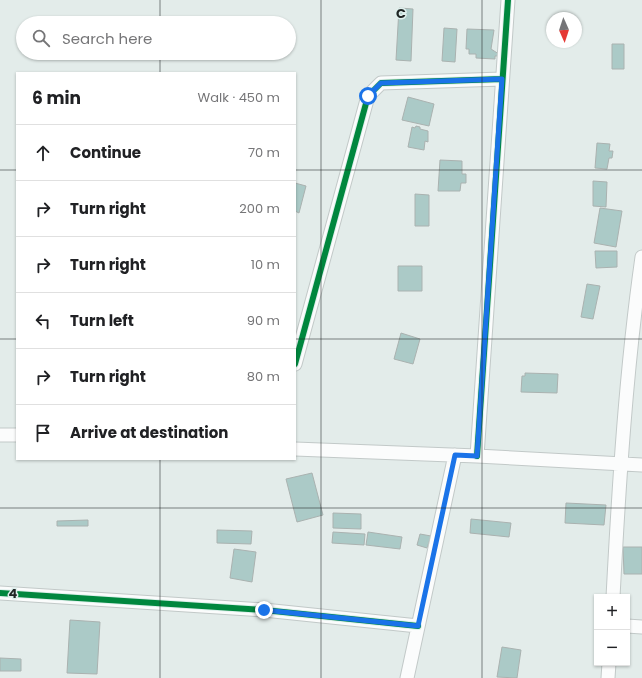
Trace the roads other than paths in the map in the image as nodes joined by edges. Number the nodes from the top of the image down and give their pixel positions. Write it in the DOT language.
graph roads {
  1 [pos="508,0"];
  2 [pos="502,79"];
  3 [pos="642,257"];
  4 [pos="296,360"];
  5 [pos="0,434"];
  6 [pos="16,435"];
  7 [pos="296,449"];
  8 [pos="455,455"];
  9 [pos="477,456"];
  10 [pos="620,464"];
  11 [pos="642,465"];
  12 [pos="0,592"];
  13 [pos="613,594"];
  14 [pos="418,626"];
  15 [pos="630,626"];
  16 [pos="642,627"];
  17 [pos="609,666"];
  18 [pos="407,678"];
  19 [pos="608,678"];
  1 -- 2 [label="street"];
  2 -- 4 [label="street"];
  2 -- 9 [label="street"];
  3 -- 10 [label="street"];
  5 -- 6 [label="street"];
  7 -- 8 [label="street"];
  8 -- 9 [label="street"];
  8 -- 14 [label="street"];
  9 -- 10 [label="street"];
  10 -- 11 [label="street"];
  10 -- 13 [label="street"];
  12 -- 14 [label="street"];
  14 -- 18 [label="street"];
  15 -- 16 [label="street"];
  17 -- 19 [label="street"];
}
